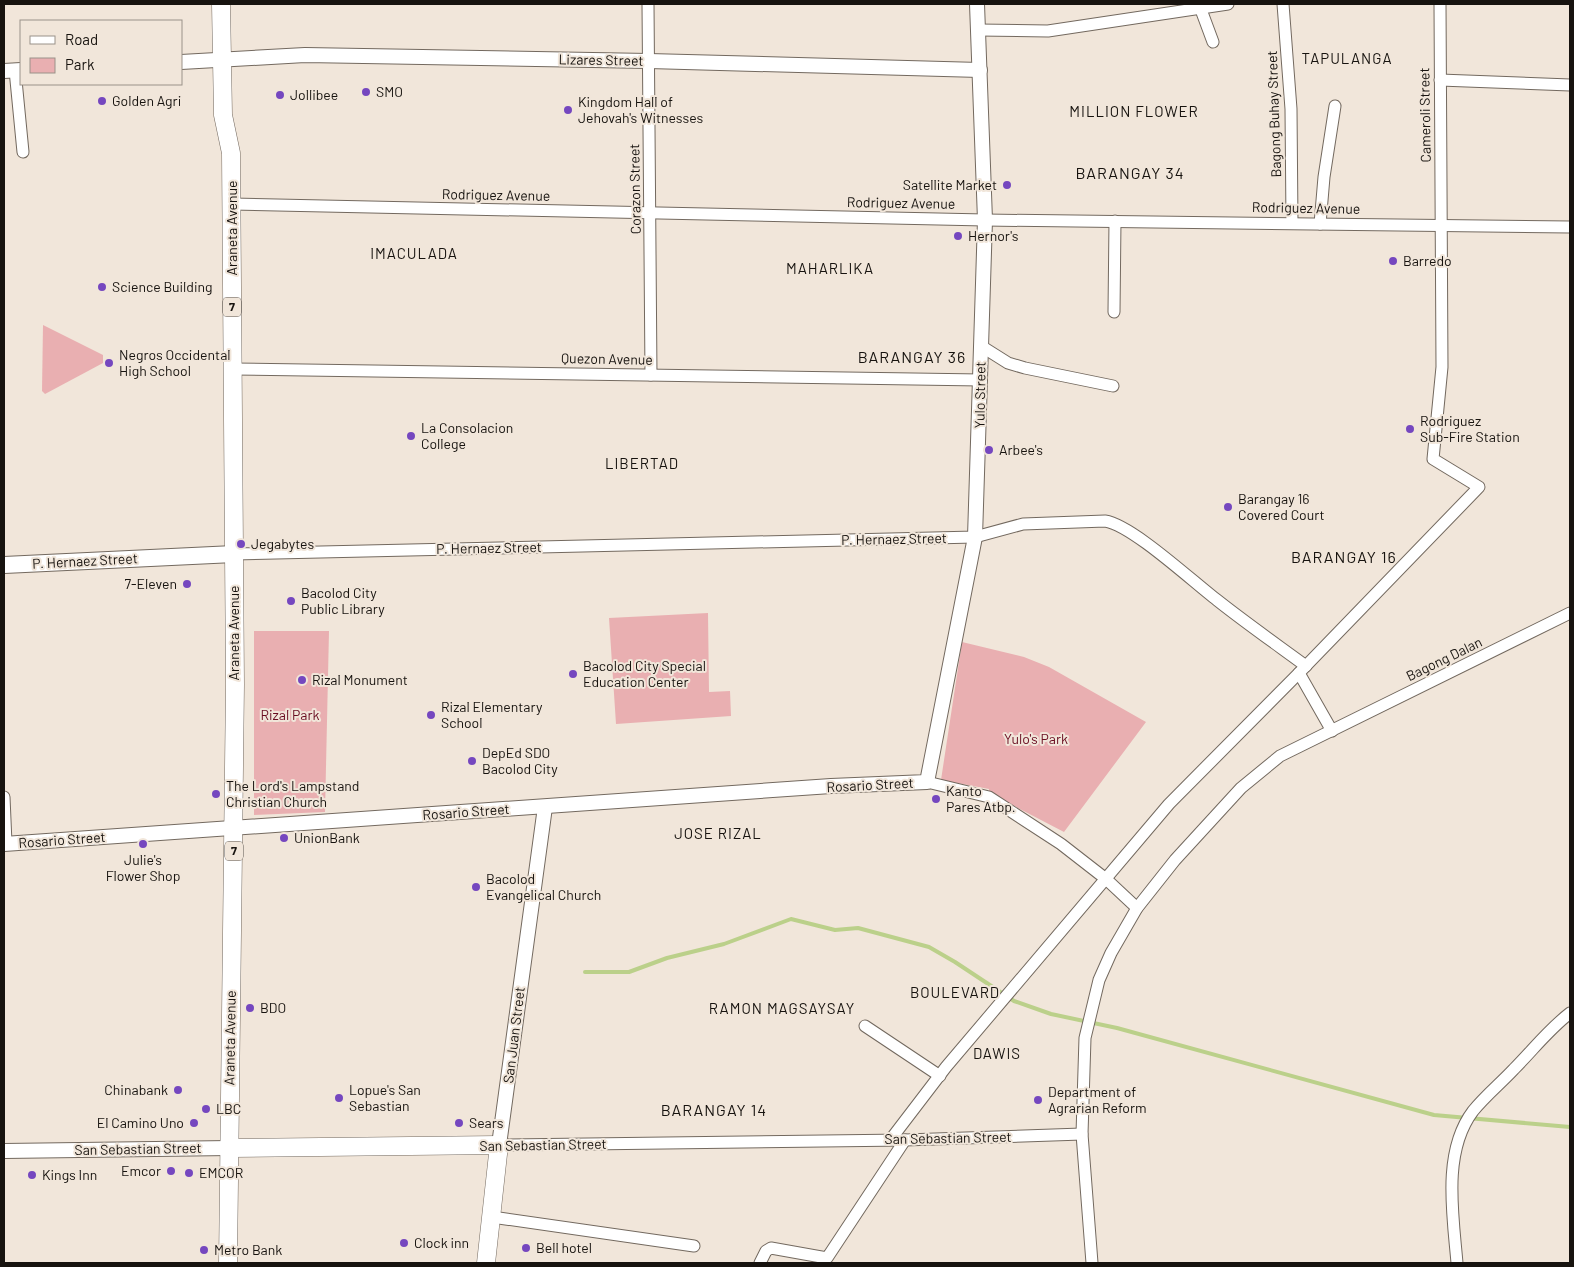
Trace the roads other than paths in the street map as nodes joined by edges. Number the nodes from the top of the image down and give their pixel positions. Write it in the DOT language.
graph roads {
  1 [pos="221,4"];
  2 [pos="648,4"];
  3 [pos="977,4"];
  4 [pos="1228,4"];
  5 [pos="1283,4"];
  6 [pos="1440,4"];
  7 [pos="1200,7"];
  8 [pos="978,30"];
  9 [pos="1213,42"];
  10 [pos="222,60"];
  11 [pos="649,61"];
  12 [pos="182,62"];
  13 [pos="13,70"];
  14 [pos="980,70"];
  15 [pos="1440,80"];
  16 [pos="1570,85"];
  17 [pos="1335,106"];
  18 [pos="23,152"];
  19 [pos="232,204"];
  20 [pos="650,214"];
  21 [pos="985,220"];
  22 [pos="1114,221"];
  23 [pos="1292,223"];
  24 [pos="1320,224"];
  25 [pos="1442,225"];
  26 [pos="1570,227"];
  27 [pos="1114,312"];
  28 [pos="981,346"];
  29 [pos="233,369"];
  30 [pos="651,375"];
  31 [pos="981,380"];
  32 [pos="1113,386"];
  33 [pos="975,537"];
  34 [pos="234,554"];
  35 [pos="4,564"];
  36 [pos="1570,613"];
  37 [pos="1303,670"];
  38 [pos="1332,731"];
  39 [pos="927,782"];
  40 [pos="4,797"];
  41 [pos="545,807"];
  42 [pos="234,829"];
  43 [pos="5,843"];
  44 [pos="1106,879"];
  45 [pos="1137,908"];
  46 [pos="1570,1013"];
  47 [pos="865,1026"];
  48 [pos="940,1076"];
  49 [pos="1082,1134"];
  50 [pos="891,1139"];
  51 [pos="905,1140"];
  52 [pos="499,1145"];
  53 [pos="230,1148"];
  54 [pos="4,1151"];
  55 [pos="492,1217"];
  56 [pos="694,1246"];
  57 [pos="228,1263"];
  58 [pos="486,1263"];
  59 [pos="760,1263"];
  60 [pos="1092,1263"];
  61 [pos="1457,1263"];
  1 -- 10 [label="main road, Araneta Avenue / 7"];
  2 -- 11 [label="street, Corazon Street"];
  3 -- 8 [label="street, Yulo Street"];
  4 -- 7 [label="street"];
  5 -- 23 [label="street, Bagong Buhay Street"];
  6 -- 15 [label="street, Cameroli Street"];
  7 -- 8 [label="street"];
  7 -- 9 [label="street"];
  8 -- 14 [label="street, Yulo Street"];
  10 -- 11 [label="street, Lizares Street"];
  10 -- 12 [label="street, Lizares Street"];
  10 -- 19 [label="main road, Araneta Avenue / 7"];
  11 -- 14 [label="street, Lizares Street"];
  11 -- 20 [label="street, Corazon Street"];
  13 -- 18 [label="street"];
  14 -- 21 [label="street, Yulo Street"];
  15 -- 16 [label="street"];
  15 -- 25 [label="street, Cameroli Street"];
  17 -- 24 [label="street"];
  19 -- 20 [label="street, Rodriguez Avenue"];
  19 -- 29 [label="main road, Araneta Avenue / 7"];
  20 -- 21 [label="street, Rodriguez Avenue"];
  20 -- 30 [label="street, Corazon Street"];
  21 -- 22 [label="street, Rodriguez Avenue"];
  21 -- 28 [label="street, Yulo Street"];
  22 -- 23 [label="street, Rodriguez Avenue"];
  22 -- 27 [label="street"];
  23 -- 24 [label="street, Rodriguez Avenue"];
  24 -- 25 [label="street, Rodriguez Avenue"];
  25 -- 26 [label="street, Rodriguez Avenue"];
  25 -- 37 [label="street, Cameroli Street"];
  28 -- 31 [label="street, Yulo Street"];
  28 -- 32 [label="street"];
  29 -- 30 [label="street, Quezon Avenue"];
  29 -- 34 [label="main road, Araneta Avenue / 7"];
  30 -- 31 [label="street, Quezon Avenue"];
  31 -- 33 [label="street, Yulo Street"];
  33 -- 34 [label="street, P. Hernaez Street"];
  33 -- 37 [label="street, P. Hernaez Street"];
  33 -- 39 [label="street, Yulo Street"];
  34 -- 35 [label="main road, P. Hernaez Street"];
  34 -- 42 [label="main road, Araneta Avenue / 7"];
  36 -- 38 [label="street, Bagong Dalan"];
  37 -- 38 [label="street"];
  37 -- 44 [label="street"];
  38 -- 45 [label="street, Bagong Dalan"];
  39 -- 41 [label="street, Rosario Street"];
  39 -- 44 [label="street"];
  40 -- 43 [label="street"];
  41 -- 42 [label="street, Rosario Street"];
  41 -- 52 [label="street, San Juan Street"];
  42 -- 43 [label="street, Rosario Street"];
  42 -- 53 [label="main road, Araneta Avenue / 7"];
  44 -- 45 [label="street"];
  44 -- 48 [label="street"];
  45 -- 49 [label="street, Bagong Dalan"];
  46 -- 61 [label="street"];
  47 -- 48 [label="street"];
  48 -- 50 [label="street"];
  49 -- 51 [label="street, San Sebastian Street"];
  49 -- 60 [label="street, Bagong Dalan"];
  50 -- 51 [label="street, San Sebastian Street"];
  50 -- 52 [label="street, San Sebastian Street"];
  51 -- 59 [label="street"];
  52 -- 53 [label="main road, San Sebastian Street"];
  52 -- 55 [label="main road, San Juan Street"];
  53 -- 54 [label="street, San Sebastian Street"];
  53 -- 57 [label="main road, Araneta Avenue / 7"];
  55 -- 56 [label="street"];
  55 -- 58 [label="main road, San Juan Street"];
}
